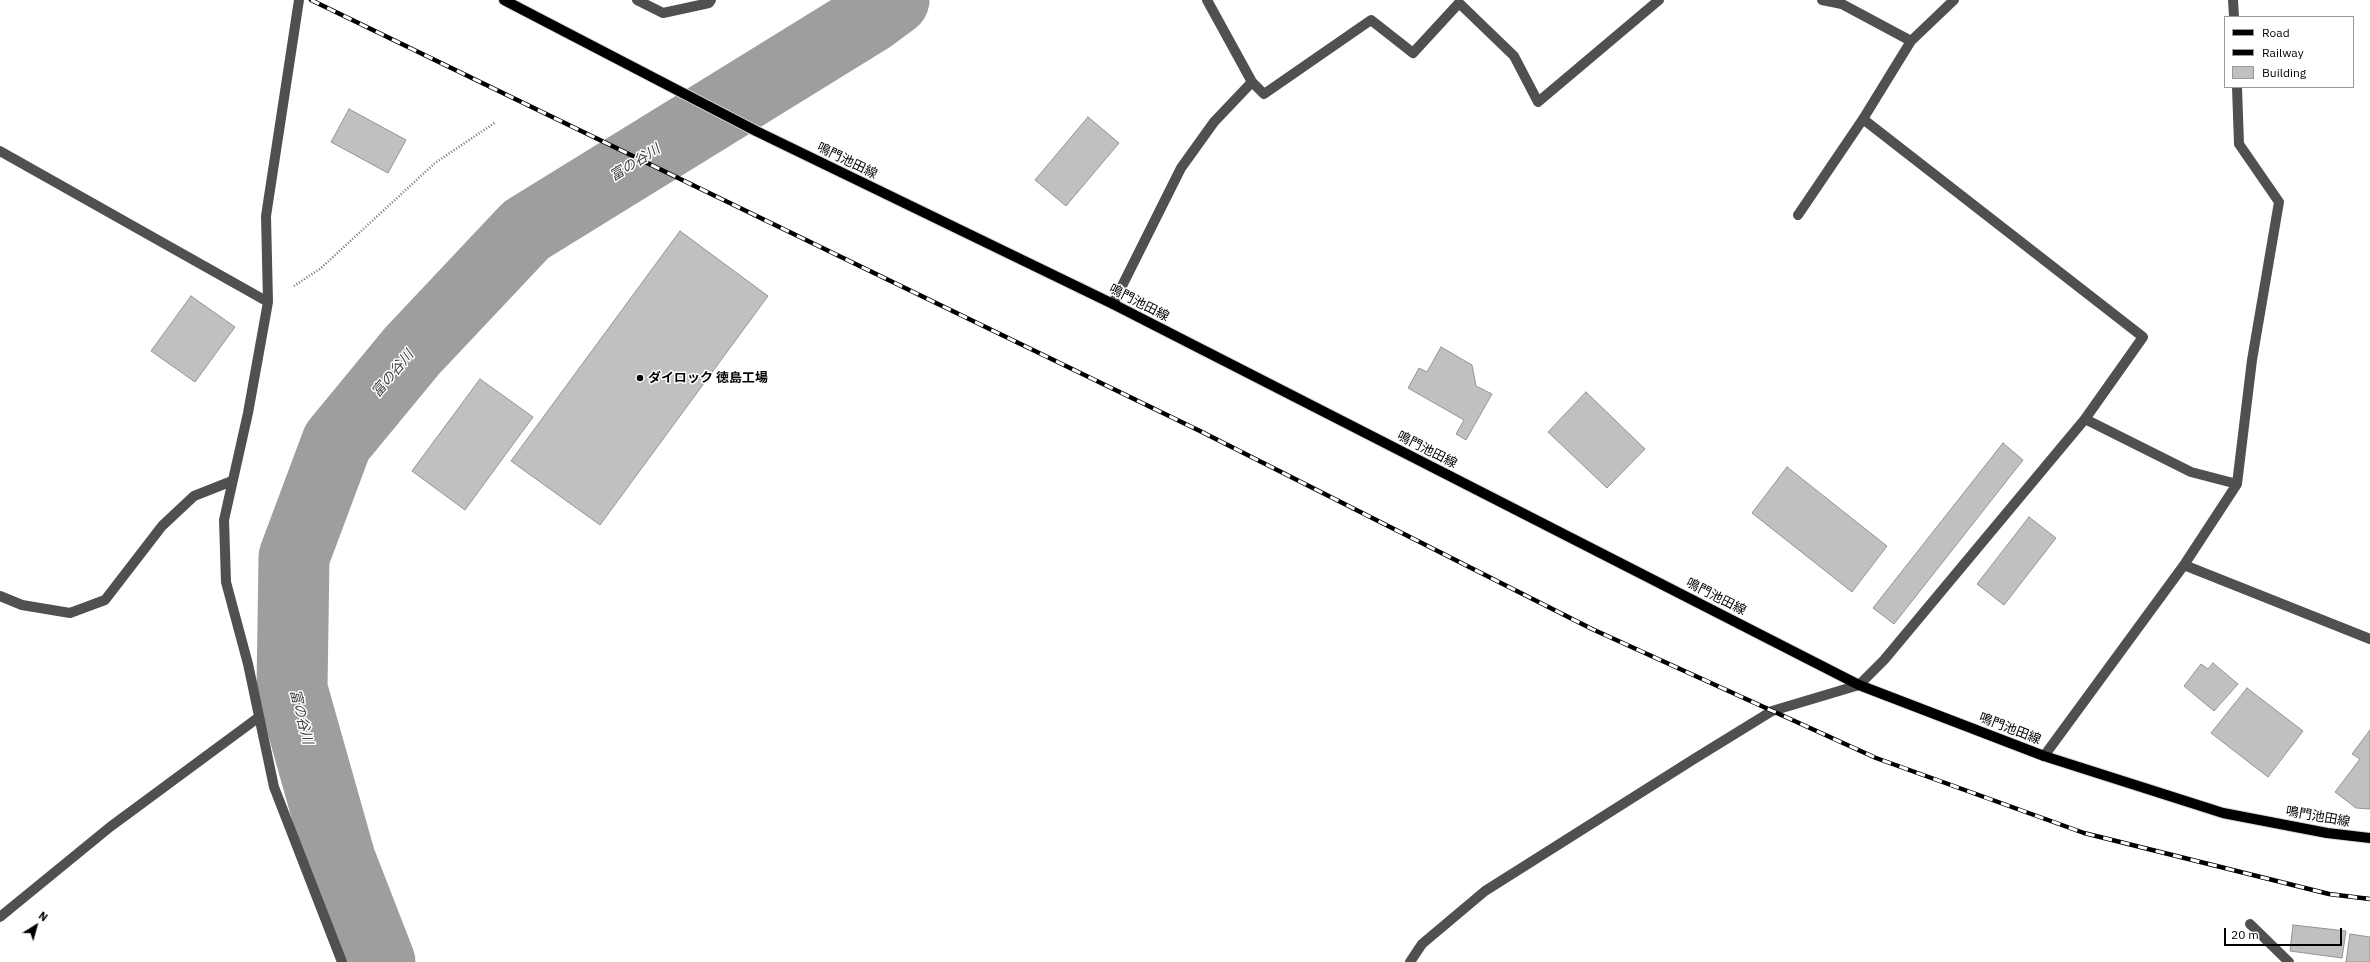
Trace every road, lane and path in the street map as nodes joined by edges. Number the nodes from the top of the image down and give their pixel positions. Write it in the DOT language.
graph roads {
  1 [pos="299,0"];
  2 [pos="504,0"];
  3 [pos="637,0"];
  4 [pos="711,0"];
  5 [pos="1207,0"];
  6 [pos="1659,0"];
  7 [pos="1822,0"];
  8 [pos="1954,0"];
  9 [pos="2233,0"];
  10 [pos="2234,16"];
  11 [pos="1911,42"];
  12 [pos="1252,82"];
  13 [pos="2237,88"];
  14 [pos="1863,119"];
  15 [pos="496,122"];
  16 [pos="0,152"];
  17 [pos="1798,215"];
  18 [pos="268,302"];
  19 [pos="1113,304"];
  20 [pos="2085,419"];
  21 [pos="232,481"];
  22 [pos="2237,484"];
  23 [pos="2184,564"];
  24 [pos="0,596"];
  25 [pos="2370,639"];
  26 [pos="1859,685"];
  27 [pos="259,717"];
  28 [pos="2044,756"];
  29 [pos="2370,838"];
  30 [pos="0,917"];
  31 [pos="2250,924"];
  32 [pos="342,962"];
  33 [pos="1410,962"];
  34 [pos="2289,962"];
  1 -- 18 [label="street"];
  2 -- 19 [label="main road, 鳴門池田線"];
  3 -- 4 [label="street"];
  5 -- 12 [label="street"];
  6 -- 12 [label="street"];
  7 -- 11 [label="street"];
  8 -- 11 [label="street"];
  9 -- 10 [label="street"];
  11 -- 14 [label="street"];
  12 -- 19 [label="street"];
  13 -- 22 [label="street"];
  14 -- 17 [label="street"];
  14 -- 20 [label="street"];
  15 -- 18 [label="path"];
  16 -- 18 [label="street"];
  18 -- 21 [label="street"];
  19 -- 26 [label="main road, 鳴門池田線"];
  20 -- 22 [label="street"];
  20 -- 26 [label="street"];
  21 -- 24 [label="street"];
  21 -- 27 [label="street"];
  22 -- 23 [label="street"];
  23 -- 25 [label="street"];
  23 -- 28 [label="street"];
  26 -- 28 [label="main road, 鳴門池田線"];
  26 -- 33 [label="street"];
  27 -- 30 [label="street"];
  27 -- 32 [label="street"];
  28 -- 29 [label="main road, 鳴門池田線"];
  31 -- 34 [label="street"];
}
